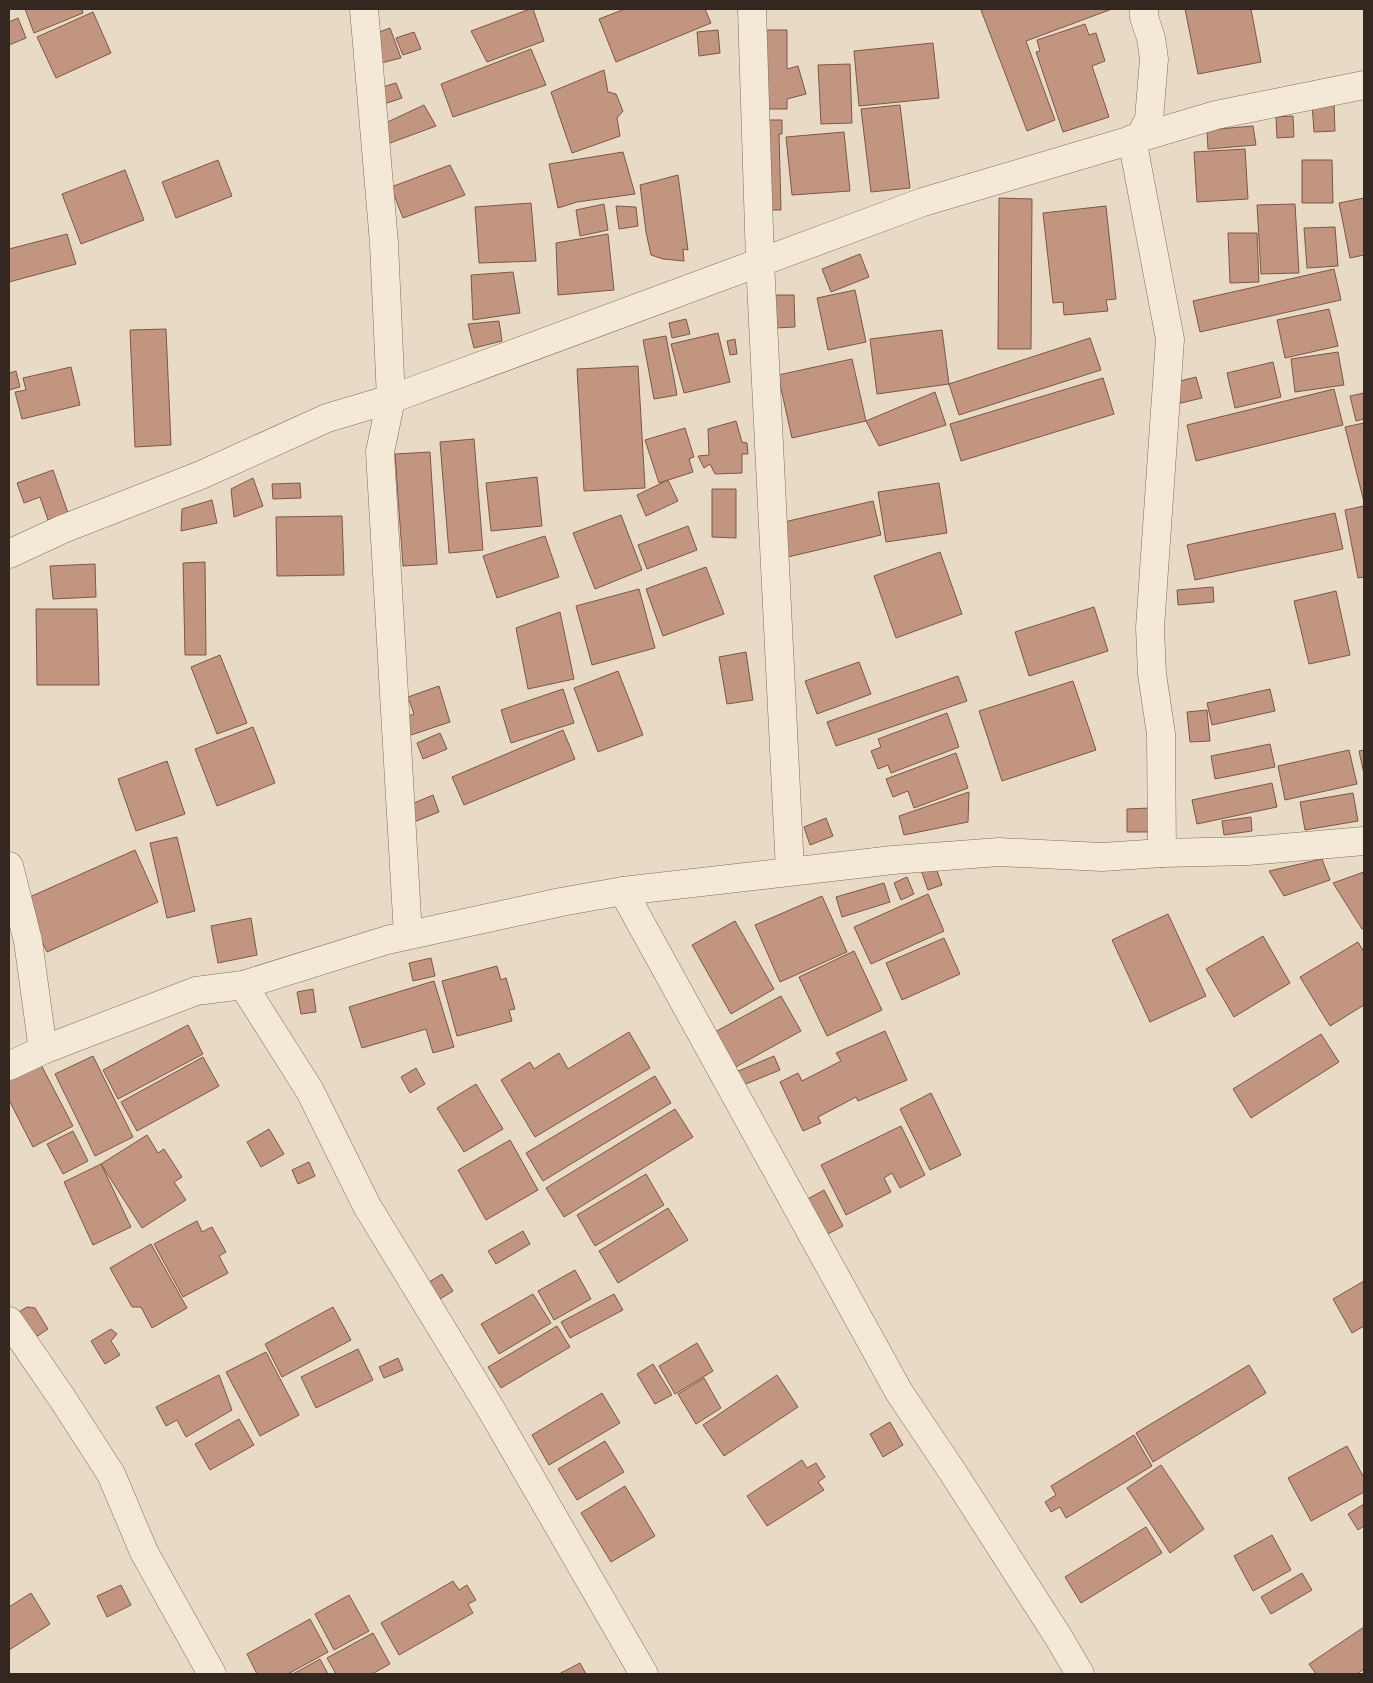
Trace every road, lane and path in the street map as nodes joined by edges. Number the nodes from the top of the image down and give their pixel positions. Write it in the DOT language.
graph roads {
  1 [pos="364,9"];
  2 [pos="752,9"];
  3 [pos="1144,9"];
  4 [pos="1364,85"];
  5 [pos="1136,138"];
  6 [pos="760,261"];
  7 [pos="390,399"];
  8 [pos="9,554"];
  9 [pos="1364,841"];
  10 [pos="1162,853"];
  11 [pos="9,866"];
  12 [pos="790,871"];
  13 [pos="623,891"];
  14 [pos="408,935"];
  15 [pos="243,985"];
  16 [pos="43,1050"];
  17 [pos="9,1066"];
  18 [pos="9,1321"];
  19 [pos="212,1674"];
  20 [pos="644,1674"];
  21 [pos="1080,1674"];
  1 -- 7 [label="street"];
  2 -- 6 [label="street"];
  3 -- 5 [label="street"];
  4 -- 5 [label="street"];
  5 -- 6 [label="street"];
  5 -- 10 [label="street"];
  6 -- 7 [label="street"];
  6 -- 12 [label="street"];
  7 -- 8 [label="street"];
  7 -- 14 [label="street"];
  9 -- 10 [label="street"];
  10 -- 12 [label="street"];
  11 -- 16 [label="street"];
  12 -- 13 [label="street"];
  13 -- 14 [label="street"];
  13 -- 21 [label="street"];
  14 -- 15 [label="street"];
  15 -- 16 [label="street"];
  15 -- 20 [label="street"];
  16 -- 17 [label="street"];
  18 -- 19 [label="street"];
}
